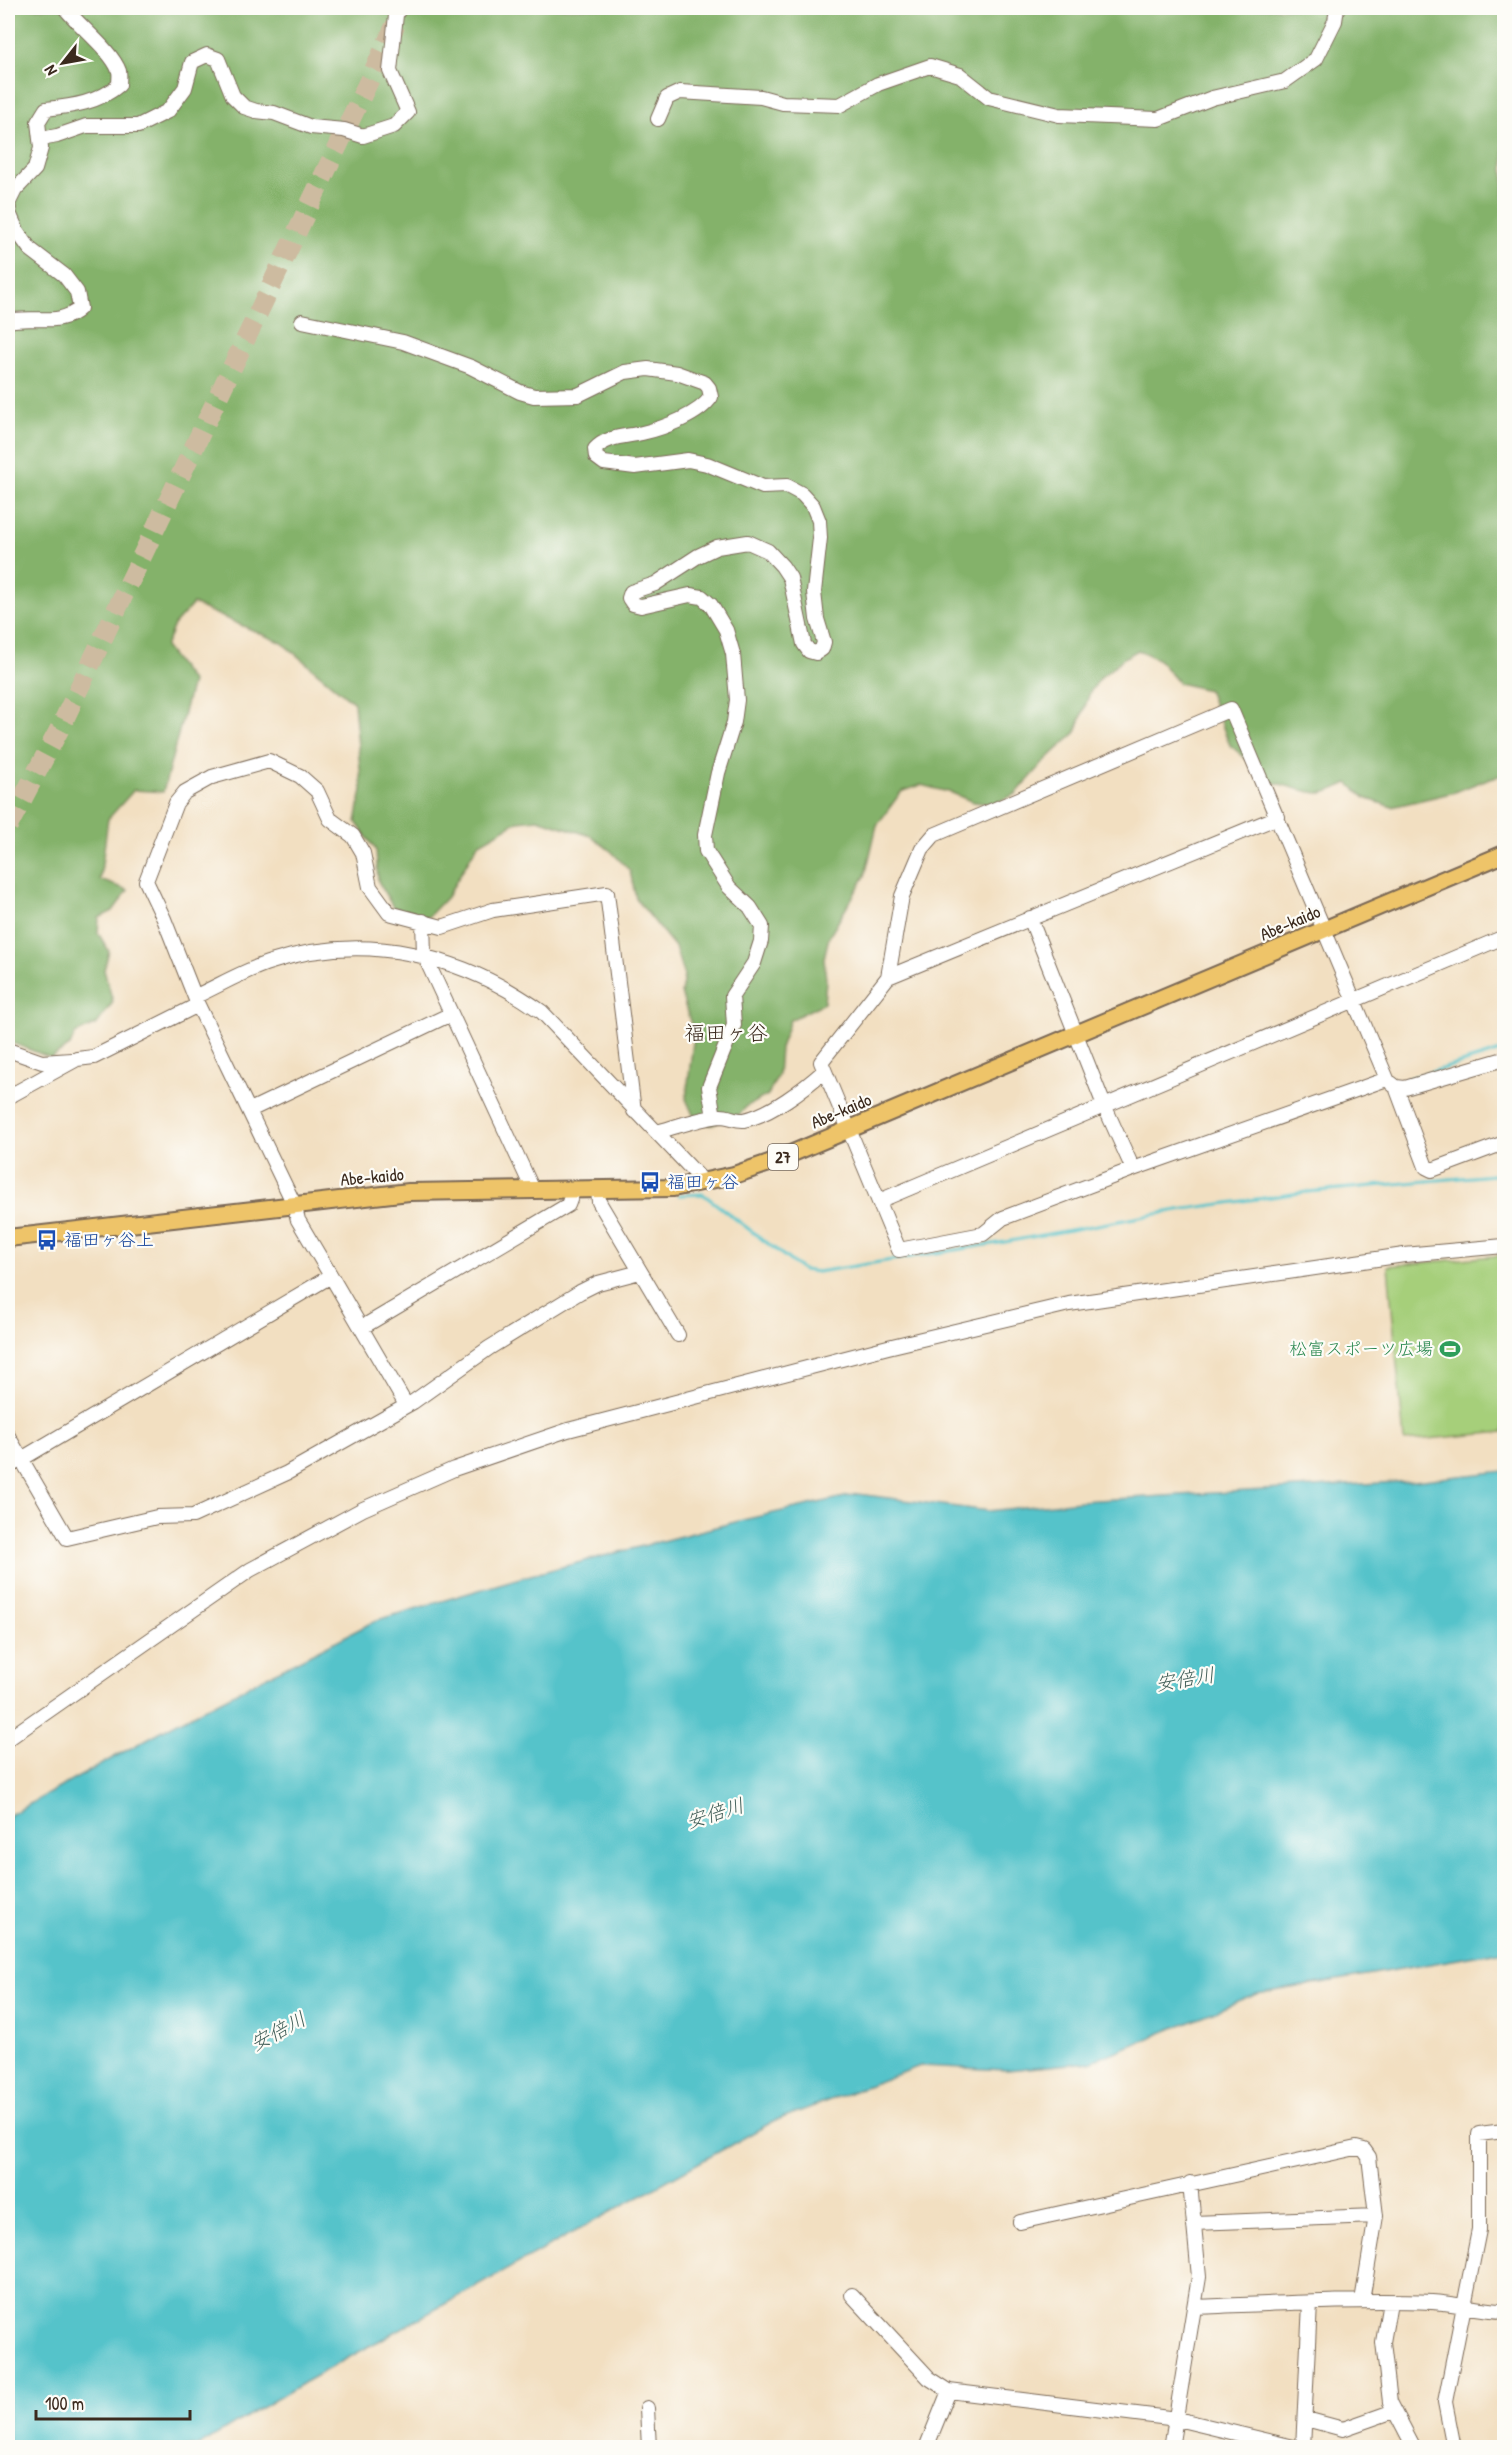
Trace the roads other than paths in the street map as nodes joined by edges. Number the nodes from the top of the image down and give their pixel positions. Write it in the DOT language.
graph roads {
  1 [pos="65,8"];
  2 [pos="399,8"];
  3 [pos="1337,8"];
  4 [pos="658,119"];
  5 [pos="41,139"];
  6 [pos="8,321"];
  7 [pos="302,321"];
  8 [pos="1278,817"];
  9 [pos="1504,854"];
  10 [pos="1030,918"];
  11 [pos="423,921"];
  12 [pos="1323,930"];
  13 [pos="1504,937"];
  14 [pos="424,955"];
  15 [pos="888,977"];
  16 [pos="197,1000"];
  17 [pos="1352,1001"];
  18 [pos="451,1014"];
  19 [pos="1076,1034"];
  20 [pos="8,1050"];
  21 [pos="77,1059"];
  22 [pos="1504,1059"];
  23 [pos="824,1071"];
  24 [pos="1391,1083"];
  25 [pos="8,1097"];
  26 [pos="1104,1105"];
  27 [pos="250,1110"];
  28 [pos="634,1111"];
  29 [pos="714,1117"];
  30 [pos="848,1129"];
  31 [pos="657,1132"];
  32 [pos="1504,1143"];
  33 [pos="1133,1169"];
  34 [pos="703,1181"];
  35 [pos="598,1189"];
  36 [pos="533,1190"];
  37 [pos="574,1190"];
  38 [pos="879,1201"];
  39 [pos="294,1204"];
  40 [pos="8,1238"];
  41 [pos="1504,1246"];
  42 [pos="640,1272"];
  43 [pos="331,1276"];
  44 [pos="361,1328"];
  45 [pos="678,1335"];
  46 [pos="406,1405"];
  47 [pos="8,1436"];
  48 [pos="21,1459"];
  49 [pos="8,1467"];
  50 [pos="8,1739"];
  51 [pos="1504,2131"];
  52 [pos="1190,2183"];
  53 [pos="1376,2216"];
  54 [pos="1020,2222"];
  55 [pos="1194,2223"];
  56 [pos="852,2295"];
  57 [pos="1362,2301"];
  58 [pos="1390,2302"];
  59 [pos="1310,2303"];
  60 [pos="1194,2307"];
  61 [pos="1462,2307"];
  62 [pos="1504,2312"];
  63 [pos="949,2391"];
  64 [pos="647,2408"];
  65 [pos="1394,2411"];
  66 [pos="1176,2419"];
  67 [pos="1306,2420"];
  68 [pos="1237,2441"];
  69 [pos="649,2448"];
  70 [pos="926,2448"];
  71 [pos="1171,2448"];
  72 [pos="1298,2448"];
  73 [pos="1303,2448"];
  74 [pos="1414,2448"];
  75 [pos="1454,2448"];
  1 -- 5 [label="street"];
  2 -- 5 [label="street"];
  3 -- 4 [label="street"];
  5 -- 6 [label="street"];
  7 -- 29 [label="street"];
  8 -- 10 [label="street"];
  8 -- 12 [label="street"];
  8 -- 15 [label="street"];
  9 -- 12 [label="main road, Abe-kaido / 27"];
  10 -- 15 [label="street"];
  10 -- 19 [label="street"];
  11 -- 14 [label="street"];
  11 -- 16 [label="street"];
  11 -- 28 [label="street"];
  12 -- 17 [label="street"];
  12 -- 19 [label="main road, Abe-kaido / 27"];
  13 -- 17 [label="street"];
  14 -- 16 [label="street"];
  14 -- 18 [label="street"];
  14 -- 28 [label="street"];
  15 -- 23 [label="street"];
  16 -- 21 [label="street"];
  16 -- 27 [label="street"];
  17 -- 24 [label="street"];
  17 -- 26 [label="street"];
  18 -- 27 [label="street"];
  18 -- 36 [label="street"];
  19 -- 26 [label="street"];
  19 -- 30 [label="main road, Abe-kaido / 27"];
  20 -- 21 [label="street"];
  21 -- 25 [label="street"];
  22 -- 24 [label="street"];
  23 -- 29 [label="street"];
  23 -- 30 [label="street"];
  24 -- 32 [label="street"];
  24 -- 33 [label="street"];
  26 -- 33 [label="street"];
  26 -- 38 [label="street"];
  27 -- 39 [label="street"];
  28 -- 31 [label="street"];
  29 -- 31 [label="street"];
  30 -- 34 [label="main road, Abe-kaido / 27"];
  30 -- 38 [label="street"];
  31 -- 34 [label="street"];
  33 -- 38 [label="street"];
  34 -- 35 [label="main road, Abe-kaido / 27"];
  35 -- 37 [label="main road, Abe-kaido / 27"];
  35 -- 42 [label="street"];
  36 -- 37 [label="main road, Abe-kaido / 27"];
  36 -- 39 [label="main road, Abe-kaido / 27"];
  37 -- 44 [label="street"];
  39 -- 40 [label="main road, Abe-kaido / 27"];
  39 -- 43 [label="street"];
  41 -- 50 [label="street"];
  42 -- 45 [label="street"];
  42 -- 46 [label="street"];
  43 -- 44 [label="street"];
  43 -- 48 [label="street"];
  44 -- 46 [label="street"];
  46 -- 48 [label="street"];
  47 -- 48 [label="street"];
  48 -- 49 [label="street"];
  51 -- 61 [label="street"];
  52 -- 53 [label="street"];
  52 -- 54 [label="street"];
  52 -- 55 [label="street"];
  53 -- 55 [label="street"];
  53 -- 57 [label="street"];
  55 -- 60 [label="street"];
  56 -- 63 [label="street"];
  57 -- 58 [label="street"];
  57 -- 59 [label="street"];
  58 -- 61 [label="street"];
  58 -- 65 [label="street"];
  59 -- 60 [label="street"];
  59 -- 67 [label="street"];
  60 -- 66 [label="street"];
  61 -- 62 [label="street"];
  61 -- 75 [label="street"];
  63 -- 66 [label="street"];
  63 -- 70 [label="street"];
  64 -- 69 [label="street"];
  65 -- 67 [label="street"];
  65 -- 74 [label="street"];
  66 -- 68 [label="street"];
  66 -- 71 [label="street"];
  67 -- 73 [label="street"];
  68 -- 72 [label="street"];
}
